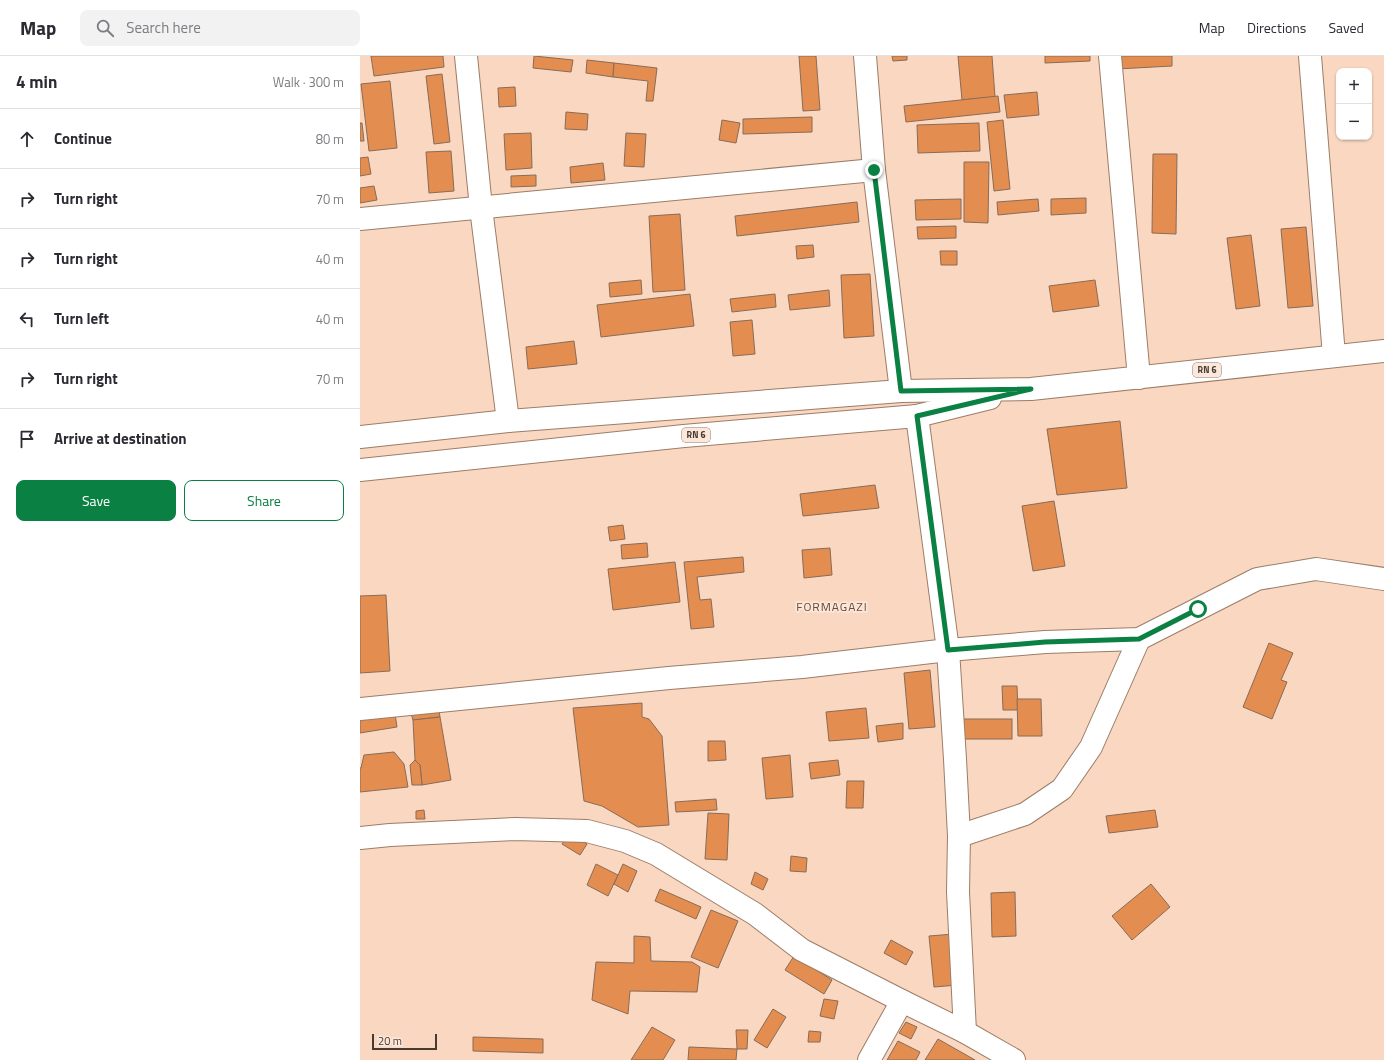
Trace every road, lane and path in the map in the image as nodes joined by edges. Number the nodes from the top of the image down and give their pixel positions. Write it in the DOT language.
graph roads {
  1 [pos="466,56"];
  2 [pos="865,56"];
  3 [pos="1110,56"];
  4 [pos="1310,56"];
  5 [pos="874,170"];
  6 [pos="481,208"];
  7 [pos="360,219"];
  8 [pos="1384,351"];
  9 [pos="1334,356"];
  10 [pos="1139,378"];
  11 [pos="1031,389"];
  12 [pos="901,391"];
  13 [pos="917,416"];
  14 [pos="508,421"];
  15 [pos="360,437"];
  16 [pos="360,470"];
  17 [pos="1384,579"];
  18 [pos="1139,639"];
  19 [pos="948,650"];
  20 [pos="360,709"];
  21 [pos="959,836"];
  22 [pos="360,838"];
  23 [pos="902,1001"];
  24 [pos="965,1032"];
  25 [pos="869,1060"];
  26 [pos="1014,1060"];
  1 -- 6 [label="street"];
  2 -- 5 [label="street"];
  3 -- 10 [label="street"];
  4 -- 9 [label="street"];
  5 -- 6 [label="street"];
  5 -- 12 [label="street"];
  6 -- 7 [label="street"];
  6 -- 14 [label="street"];
  8 -- 9 [label="street, RN 6"];
  9 -- 10 [label="street, RN 6"];
  10 -- 11 [label="street, RN 6"];
  11 -- 12 [label="street, RN 6"];
  11 -- 13 [label="street, RN 6"];
  12 -- 14 [label="street, RN 6"];
  13 -- 16 [label="street, RN 6"];
  13 -- 19 [label="street"];
  14 -- 15 [label="street, RN 6"];
  17 -- 18 [label="street"];
  18 -- 19 [label="street"];
  18 -- 21 [label="street"];
  19 -- 20 [label="street"];
  19 -- 21 [label="street"];
  21 -- 24 [label="street"];
  22 -- 23 [label="street"];
  23 -- 24 [label="street"];
  23 -- 25 [label="street"];
  24 -- 26 [label="street"];
}
